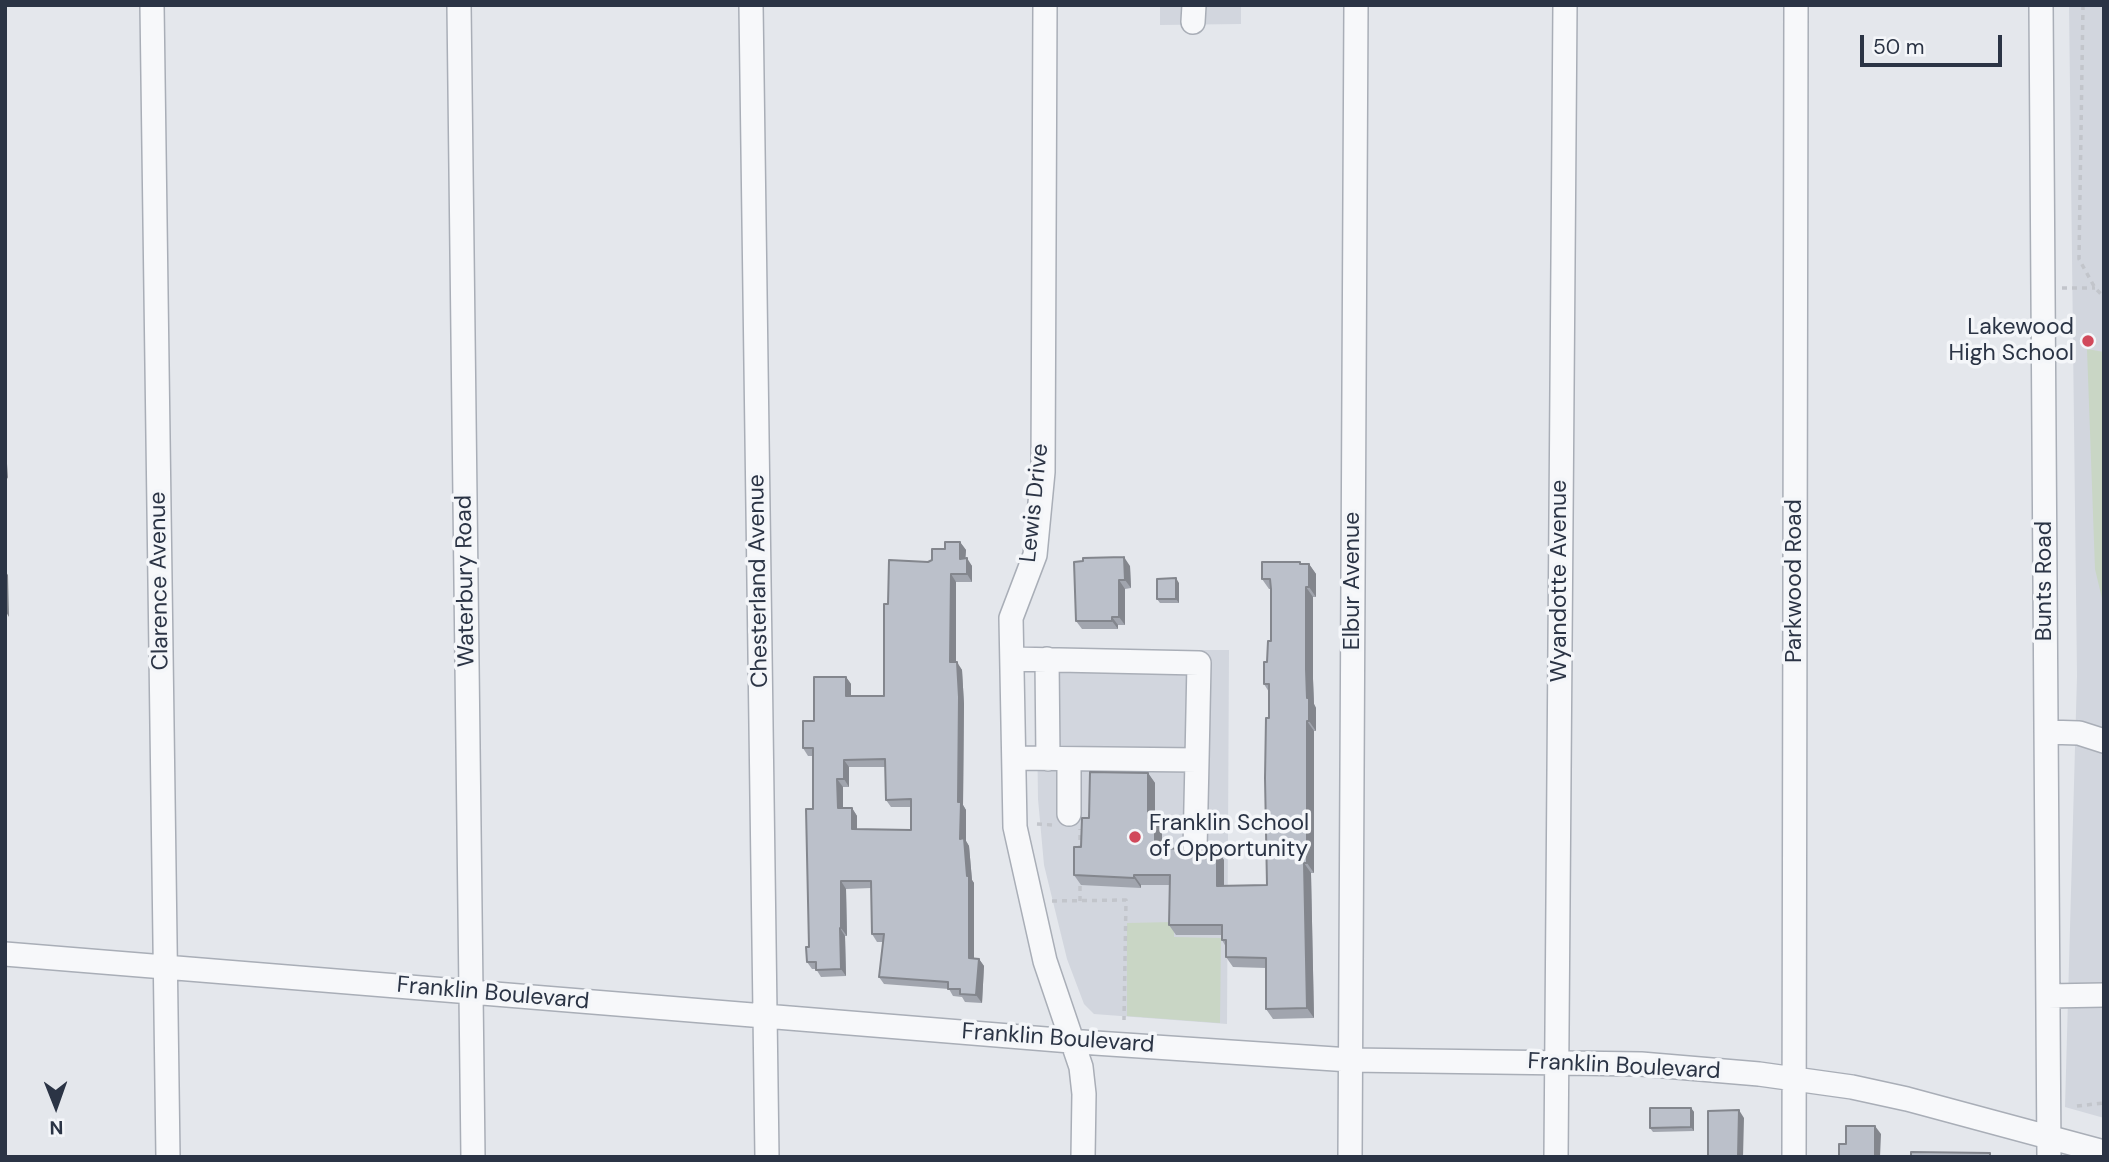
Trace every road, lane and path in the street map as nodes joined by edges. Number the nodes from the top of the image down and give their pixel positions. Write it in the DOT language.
graph roads {
  1 [pos="152,5"];
  2 [pos="458,5"];
  3 [pos="751,5"];
  4 [pos="1045,5"];
  5 [pos="1356,5"];
  6 [pos="1565,5"];
  7 [pos="1796,5"];
  8 [pos="2041,5"];
  9 [pos="2083,5"];
  10 [pos="2063,288"];
  11 [pos="2095,288"];
  12 [pos="2104,297"];
  13 [pos="1012,659"];
  14 [pos="1047,659"];
  15 [pos="2046,732"];
  16 [pos="2104,741"];
  17 [pos="1014,758"];
  18 [pos="1058,759"];
  19 [pos="1197,760"];
  20 [pos="1069,821"];
  21 [pos="1037,824"];
  22 [pos="1195,849"];
  23 [pos="1080,850"];
  24 [pos="1080,876"];
  25 [pos="1048,901"];
  26 [pos="1080,901"];
  27 [pos="5,954"];
  28 [pos="166,967"];
  29 [pos="472,992"];
  30 [pos="2104,995"];
  31 [pos="2048,996"];
  32 [pos="765,1016"];
  33 [pos="1124,1020"];
  34 [pos="1073,1041"];
  35 [pos="1350,1060"];
  36 [pos="1556,1062"];
  37 [pos="1794,1080"];
  38 [pos="2104,1103"];
  39 [pos="2077,1106"];
  40 [pos="2049,1147"];
  41 [pos="2104,1152"];
  42 [pos="169,1157"];
  43 [pos="473,1157"];
  44 [pos="767,1157"];
  45 [pos="1083,1157"];
  46 [pos="1350,1157"];
  47 [pos="1556,1157"];
  48 [pos="1794,1157"];
  1 -- 28 [label="street, Clarence Avenue"];
  2 -- 29 [label="street, Waterbury Road"];
  3 -- 32 [label="street, Chesterland Avenue"];
  4 -- 13 [label="street, Lewis Drive"];
  5 -- 35 [label="street, Elbur Avenue"];
  6 -- 36 [label="street, Wyandotte Avenue"];
  7 -- 37 [label="street, Parkwood Road"];
  8 -- 15 [label="street, Bunts Road"];
  9 -- 11 [label="path"];
  10 -- 11 [label="path"];
  11 -- 12 [label="path"];
  13 -- 14 [label="street"];
  13 -- 17 [label="street, Lewis Drive"];
  14 -- 18 [label="street"];
  14 -- 19 [label="street"];
  15 -- 16 [label="street"];
  15 -- 31 [label="street, Bunts Road"];
  17 -- 18 [label="street"];
  17 -- 34 [label="street, Lewis Drive"];
  18 -- 19 [label="street"];
  18 -- 20 [label="street"];
  19 -- 22 [label="street"];
  20 -- 21 [label="path"];
  20 -- 23 [label="path"];
  24 -- 26 [label="path"];
  25 -- 26 [label="path"];
  26 -- 33 [label="path"];
  27 -- 28 [label="street, Franklin Boulevard"];
  28 -- 29 [label="street, Franklin Boulevard"];
  28 -- 42 [label="street, Clarence Avenue"];
  29 -- 32 [label="street, Franklin Boulevard"];
  29 -- 43 [label="street, Waterbury Road"];
  30 -- 31 [label="street"];
  31 -- 40 [label="street, Bunts Road"];
  32 -- 34 [label="street, Franklin Boulevard"];
  32 -- 44 [label="street, Chesterland Avenue"];
  34 -- 35 [label="street, Franklin Boulevard"];
  34 -- 45 [label="street, Lewis Drive"];
  35 -- 36 [label="street, Franklin Boulevard"];
  35 -- 46 [label="street, Elbur Avenue"];
  36 -- 37 [label="street, Franklin Boulevard"];
  36 -- 47 [label="street, Wyandotte Avenue"];
  37 -- 40 [label="street, Franklin Boulevard"];
  37 -- 48 [label="street, Parkwood Road"];
  38 -- 39 [label="path"];
  40 -- 41 [label="street, Franklin Boulevard"];
}
